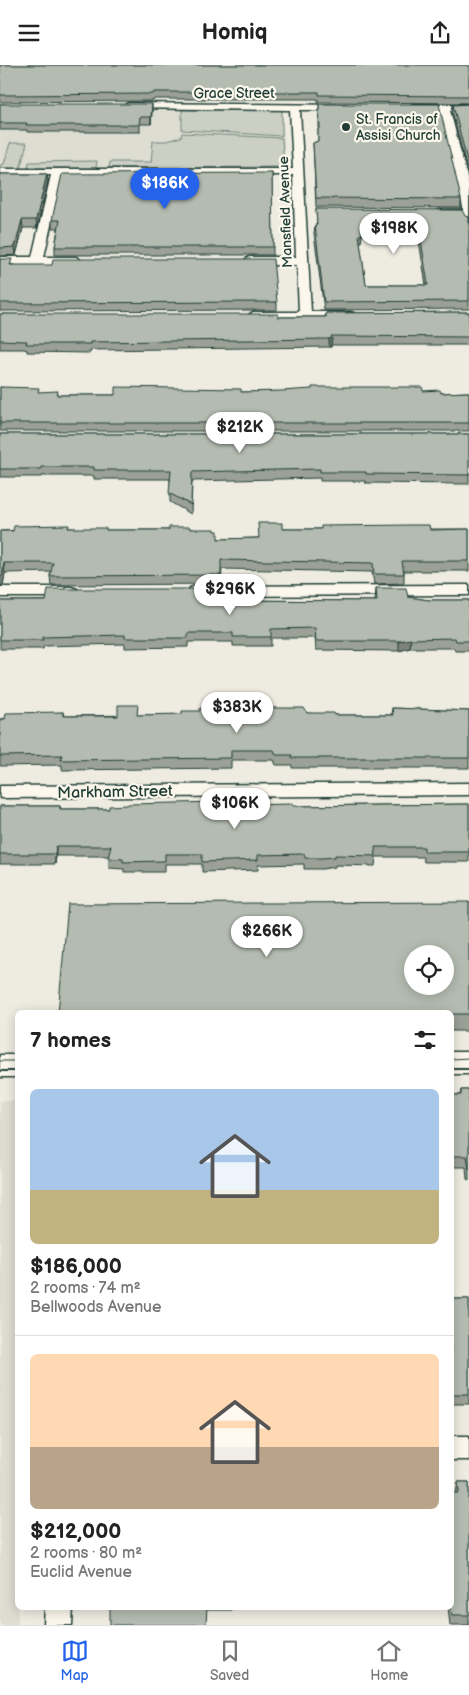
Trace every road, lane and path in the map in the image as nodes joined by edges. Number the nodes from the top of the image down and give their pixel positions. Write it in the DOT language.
graph roads {
  1 [pos="116,107"];
  2 [pos="295,107"];
  3 [pos="355,107"];
  4 [pos="404,107"];
  5 [pos="444,107"];
  6 [pos="469,107"];
  7 [pos="0,172"];
  8 [pos="299,172"];
  9 [pos="57,173"];
  10 [pos="426,213"];
  11 [pos="469,215"];
  12 [pos="0,261"];
  13 [pos="37,261"];
  14 [pos="86,261"];
  15 [pos="239,261"];
  16 [pos="302,261"];
  17 [pos="363,315"];
  18 [pos="238,316"];
  19 [pos="305,316"];
  20 [pos="469,590"];
  21 [pos="176,591"];
  22 [pos="0,592"];
  23 [pos="88,592"];
  24 [pos="469,789"];
  25 [pos="0,792"];
  26 [pos="454,1063"];
  27 [pos="469,1063"];
  28 [pos="0,1066"];
  29 [pos="15,1066"];
  30 [pos="454,1448"];
  31 [pos="469,1448"];
  32 [pos="59,1610"];
  33 [pos="58,1625"];
  1 -- 2 [label="street, Grace Street"];
  2 -- 3 [label="street, Grace Street"];
  2 -- 8 [label="street, Mansfield Avenue"];
  4 -- 5 [label="street"];
  5 -- 6 [label="street"];
  5 -- 11 [label="street"];
  7 -- 9 [label="street"];
  8 -- 9 [label="street"];
  8 -- 16 [label="street, Mansfield Avenue"];
  9 -- 13 [label="street"];
  10 -- 11 [label="street"];
  12 -- 13 [label="street"];
  13 -- 14 [label="street"];
  15 -- 16 [label="street"];
  16 -- 19 [label="street, Mansfield Avenue"];
  17 -- 19 [label="street"];
  18 -- 19 [label="street"];
  20 -- 21 [label="street"];
  22 -- 23 [label="street"];
  24 -- 25 [label="street, Markham Street"];
  26 -- 27 [label="main road"];
  28 -- 29 [label="main road"];
  30 -- 31 [label="street"];
  32 -- 33 [label="street"];
}
